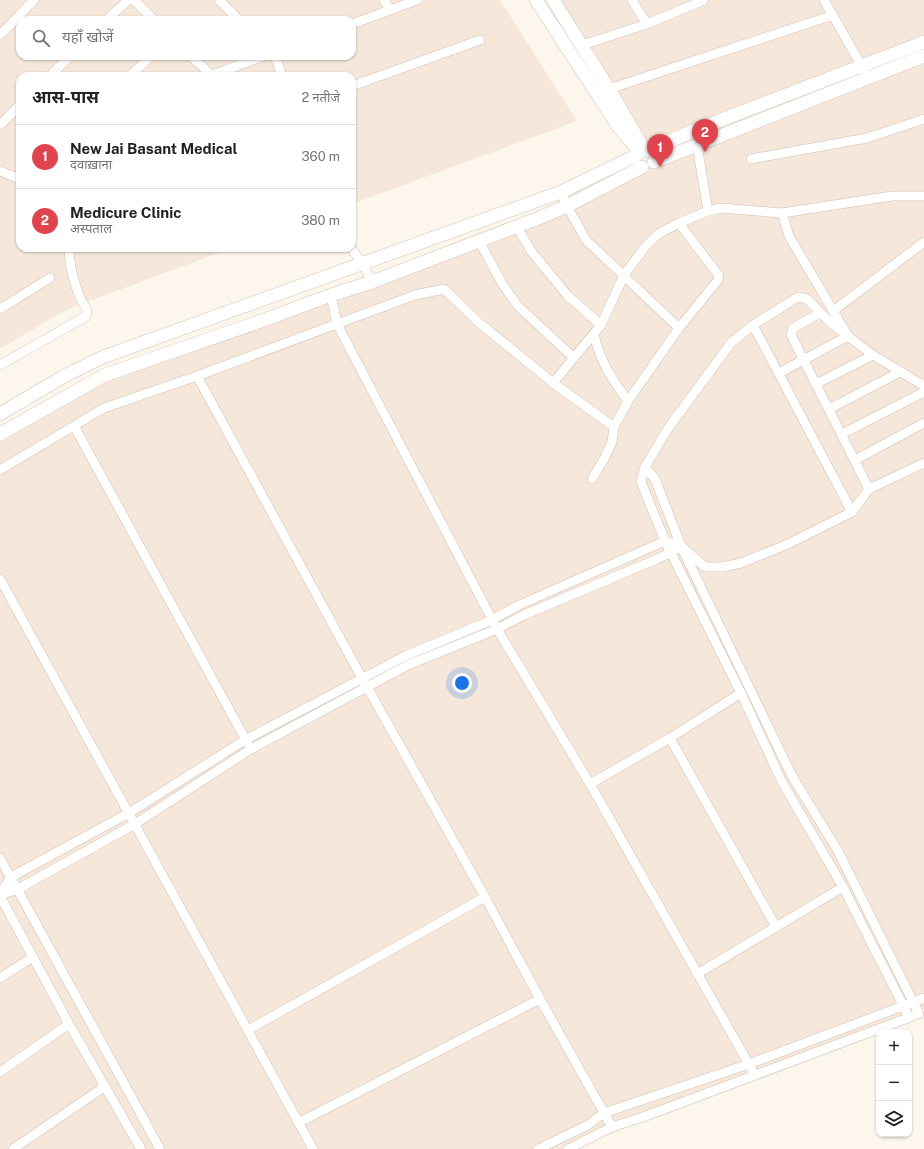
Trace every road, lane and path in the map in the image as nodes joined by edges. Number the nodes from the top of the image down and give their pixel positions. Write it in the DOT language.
graph roads {
  1 [pos="34,0"];
  2 [pos="128,0"];
  3 [pos="134,0"];
  4 [pos="219,0"];
  5 [pos="384,0"];
  6 [pos="417,0"];
  7 [pos="536,0"];
  8 [pos="553,0"];
  9 [pos="632,0"];
  10 [pos="703,0"];
  11 [pos="824,0"];
  12 [pos="390,10"];
  13 [pos="833,15"];
  14 [pos="18,16"];
  15 [pos="111,16"];
  16 [pos="150,16"];
  17 [pos="236,16"];
  18 [pos="16,19"];
  19 [pos="356,23"];
  20 [pos="647,24"];
  21 [pos="0,35"];
  22 [pos="480,40"];
  23 [pos="924,42"];
  24 [pos="582,45"];
  25 [pos="924,56"];
  26 [pos="66,60"];
  27 [pos="146,60"];
  28 [pos="195,60"];
  29 [pos="253,60"];
  30 [pos="276,60"];
  31 [pos="862,66"];
  32 [pos="54,72"];
  33 [pos="134,72"];
  34 [pos="206,72"];
  35 [pos="221,72"];
  36 [pos="280,72"];
  37 [pos="868,78"];
  38 [pos="356,85"];
  39 [pos="609,89"];
  40 [pos="16,109"];
  41 [pos="924,119"];
  42 [pos="0,125"];
  43 [pos="697,145"];
  44 [pos="644,156"];
  45 [pos="751,159"];
  46 [pos="0,171"];
  47 [pos="16,177"];
  48 [pos="561,192"];
  49 [pos="924,196"];
  50 [pos="567,206"];
  51 [pos="708,211"];
  52 [pos="782,213"];
  53 [pos="679,223"];
  54 [pos="517,227"];
  55 [pos="479,241"];
  56 [pos="924,242"];
  57 [pos="69,252"];
  58 [pos="354,252"];
  59 [pos="362,263"];
  60 [pos="624,275"];
  61 [pos="50,278"];
  62 [pos="372,282"];
  63 [pos="331,295"];
  64 [pos="0,309"];
  65 [pos="833,311"];
  66 [pos="820,313"];
  67 [pos="338,324"];
  68 [pos="601,325"];
  69 [pos="753,325"];
  70 [pos="679,328"];
  71 [pos="594,335"];
  72 [pos="848,336"];
  73 [pos="872,355"];
  74 [pos="574,358"];
  75 [pos="804,359"];
  76 [pos="0,365"];
  77 [pos="900,372"];
  78 [pos="779,373"];
  79 [pos="197,376"];
  80 [pos="553,383"];
  81 [pos="816,384"];
  82 [pos="924,386"];
  83 [pos="924,392"];
  84 [pos="628,401"];
  85 [pos="829,409"];
  86 [pos="0,414"];
  87 [pos="924,423"];
  88 [pos="74,426"];
  89 [pos="614,427"];
  90 [pos="0,434"];
  91 [pos="842,434"];
  92 [pos="855,460"];
  93 [pos="924,464"];
  94 [pos="644,467"];
  95 [pos="0,470"];
  96 [pos="592,479"];
  97 [pos="869,488"];
  98 [pos="852,512"];
  99 [pos="665,541"];
  100 [pos="681,546"];
  101 [pos="670,553"];
  102 [pos="0,579"];
  103 [pos="492,620"];
  104 [pos="497,630"];
  105 [pos="362,678"];
  106 [pos="367,687"];
  107 [pos="741,692"];
  108 [pos="670,738"];
  109 [pos="245,740"];
  110 [pos="251,749"];
  111 [pos="590,784"];
  112 [pos="129,813"];
  113 [pos="135,824"];
  114 [pos="0,858"];
  115 [pos="10,877"];
  116 [pos="844,887"];
  117 [pos="18,890"];
  118 [pos="0,895"];
  119 [pos="485,897"];
  120 [pos="776,927"];
  121 [pos="33,957"];
  122 [pos="697,974"];
  123 [pos="0,978"];
  124 [pos="924,998"];
  125 [pos="540,999"];
  126 [pos="914,1002"];
  127 [pos="904,1006"];
  128 [pos="922,1013"];
  129 [pos="909,1018"];
  130 [pos="69,1024"];
  131 [pos="248,1030"];
  132 [pos="749,1064"];
  133 [pos="0,1072"];
  134 [pos="755,1075"];
  135 [pos="104,1086"];
  136 [pos="604,1113"];
  137 [pos="298,1123"];
  138 [pos="612,1127"];
  139 [pos="13,1149"];
  140 [pos="141,1149"];
  141 [pos="160,1149"];
  142 [pos="313,1149"];
  143 [pos="538,1149"];
  144 [pos="568,1149"];
  1 -- 14 [label="street"];
  2 -- 15 [label="street"];
  3 -- 16 [label="street"];
  4 -- 17 [label="street"];
  5 -- 12 [label="street"];
  6 -- 12 [label="street"];
  7 -- 44 [label="main road"];
  8 -- 24 [label="main road"];
  9 -- 20 [label="street"];
  10 -- 20 [label="street"];
  11 -- 13 [label="street"];
  12 -- 19 [label="street"];
  13 -- 31 [label="street"];
  13 -- 39 [label="street"];
  18 -- 21 [label="street"];
  20 -- 24 [label="street"];
  22 -- 38 [label="street"];
  23 -- 31 [label="main road"];
  24 -- 39 [label="main road"];
  25 -- 37 [label="main road"];
  26 -- 32 [label="street"];
  27 -- 33 [label="street"];
  28 -- 34 [label="street"];
  29 -- 35 [label="street"];
  30 -- 36 [label="street"];
  31 -- 37 [label="street"];
  31 -- 44 [label="main road"];
  37 -- 43 [label="main road"];
  39 -- 44 [label="main road"];
  40 -- 42 [label="street"];
  41 -- 45 [label="street"];
  43 -- 44 [label="main road"];
  43 -- 51 [label="street"];
  44 -- 48 [label="main road"];
  44 -- 50 [label="main road"];
  46 -- 47 [label="street"];
  48 -- 50 [label="street"];
  48 -- 59 [label="main road"];
  49 -- 52 [label="street"];
  50 -- 54 [label="main road"];
  50 -- 60 [label="street"];
  51 -- 52 [label="street"];
  51 -- 53 [label="street"];
  52 -- 65 [label="street"];
  53 -- 60 [label="street"];
  53 -- 70 [label="street"];
  54 -- 55 [label="main road"];
  54 -- 68 [label="street"];
  55 -- 62 [label="main road"];
  55 -- 74 [label="street"];
  56 -- 65 [label="street"];
  57 -- 76 [label="street"];
  58 -- 59 [label="street"];
  59 -- 62 [label="street"];
  59 -- 86 [label="main road"];
  60 -- 68 [label="street"];
  60 -- 70 [label="street"];
  61 -- 64 [label="street"];
  62 -- 63 [label="main road"];
  63 -- 67 [label="street"];
  63 -- 90 [label="main road"];
  65 -- 72 [label="street"];
  66 -- 69 [label="street"];
  66 -- 72 [label="street"];
  66 -- 75 [label="street"];
  67 -- 79 [label="street"];
  67 -- 80 [label="street"];
  67 -- 103 [label="street"];
  68 -- 71 [label="street"];
  69 -- 78 [label="street"];
  69 -- 94 [label="street"];
  70 -- 84 [label="street"];
  71 -- 74 [label="street"];
  71 -- 84 [label="street"];
  72 -- 73 [label="street"];
  72 -- 75 [label="street"];
  73 -- 77 [label="street"];
  73 -- 81 [label="street"];
  74 -- 80 [label="street"];
  75 -- 78 [label="street"];
  75 -- 81 [label="street"];
  77 -- 82 [label="street"];
  77 -- 85 [label="street"];
  78 -- 98 [label="street"];
  79 -- 88 [label="street"];
  79 -- 105 [label="street"];
  80 -- 89 [label="street"];
  81 -- 85 [label="street"];
  83 -- 91 [label="street"];
  84 -- 89 [label="street"];
  85 -- 91 [label="street"];
  87 -- 92 [label="street"];
  88 -- 95 [label="street"];
  88 -- 109 [label="street"];
  89 -- 96 [label="street"];
  91 -- 92 [label="street"];
  92 -- 97 [label="street"];
  93 -- 97 [label="street"];
  94 -- 99 [label="street"];
  94 -- 100 [label="street"];
  97 -- 98 [label="street"];
  98 -- 100 [label="street"];
  99 -- 100 [label="street"];
  99 -- 101 [label="street"];
  99 -- 103 [label="street"];
  100 -- 101 [label="street"];
  100 -- 126 [label="street"];
  101 -- 104 [label="street"];
  101 -- 107 [label="street"];
  102 -- 112 [label="street"];
  103 -- 104 [label="street"];
  103 -- 105 [label="street"];
  104 -- 106 [label="street"];
  104 -- 111 [label="street"];
  105 -- 106 [label="street"];
  105 -- 109 [label="street"];
  106 -- 110 [label="street"];
  106 -- 119 [label="street"];
  107 -- 108 [label="street"];
  107 -- 116 [label="street"];
  108 -- 111 [label="street"];
  108 -- 120 [label="street"];
  109 -- 110 [label="street"];
  109 -- 112 [label="street"];
  110 -- 113 [label="street"];
  111 -- 122 [label="street"];
  112 -- 113 [label="street"];
  112 -- 115 [label="street"];
  113 -- 117 [label="street"];
  113 -- 131 [label="street"];
  114 -- 115 [label="street"];
  115 -- 117 [label="street"];
  115 -- 118 [label="street"];
  116 -- 120 [label="street"];
  116 -- 127 [label="street"];
  117 -- 118 [label="street"];
  117 -- 141 [label="street"];
  118 -- 121 [label="street"];
  119 -- 125 [label="street"];
  119 -- 131 [label="street"];
  120 -- 122 [label="street"];
  121 -- 123 [label="street"];
  121 -- 130 [label="street"];
  122 -- 132 [label="street"];
  124 -- 126 [label="street"];
  125 -- 136 [label="street"];
  125 -- 137 [label="street"];
  126 -- 127 [label="street"];
  126 -- 128 [label="street"];
  127 -- 129 [label="street"];
  127 -- 132 [label="street"];
  128 -- 129 [label="street"];
  129 -- 134 [label="street"];
  130 -- 133 [label="street"];
  130 -- 135 [label="street"];
  131 -- 137 [label="street"];
  132 -- 134 [label="street"];
  132 -- 136 [label="street"];
  134 -- 138 [label="street"];
  135 -- 139 [label="street"];
  135 -- 140 [label="street"];
  136 -- 138 [label="street"];
  136 -- 143 [label="street"];
  137 -- 142 [label="street"];
  138 -- 144 [label="street"];
}
